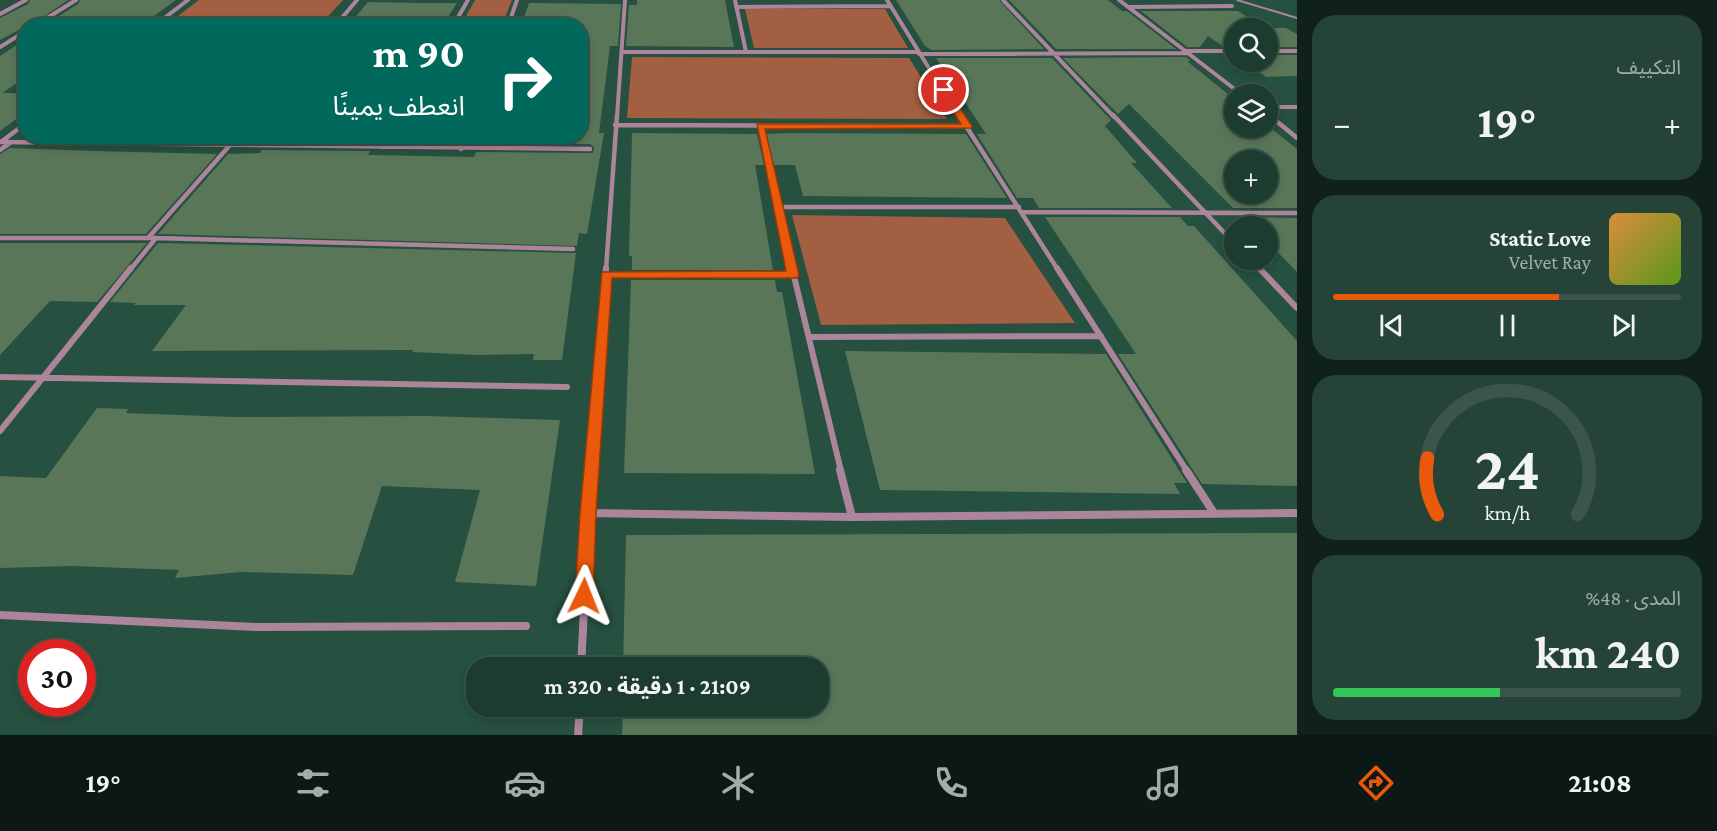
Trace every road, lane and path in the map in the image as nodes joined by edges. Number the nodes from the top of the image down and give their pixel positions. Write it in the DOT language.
graph roads {
  1 [pos="26,0"];
  2 [pos="76,0"];
  3 [pos="188,0"];
  4 [pos="357,0"];
  5 [pos="468,0"];
  6 [pos="517,0"];
  7 [pos="625,0"];
  8 [pos="735,0"];
  9 [pos="887,0"];
  10 [pos="1003,0"];
  11 [pos="1119,0"];
  12 [pos="1237,0"];
  13 [pos="891,6"];
  14 [pos="1232,6"];
  15 [pos="736,7"];
  16 [pos="1127,7"];
  17 [pos="0,15"];
  18 [pos="47,18"];
  19 [pos="164,18"];
  20 [pos="341,18"];
  21 [pos="458,18"];
  22 [pos="511,18"];
  23 [pos="1297,18"];
  24 [pos="18,36"];
  25 [pos="0,46"];
  26 [pos="1224,51"];
  27 [pos="1278,51"];
  28 [pos="1297,51"];
  29 [pos="623,52"];
  30 [pos="746,52"];
  31 [pos="1187,52"];
  32 [pos="919,53"];
  33 [pos="1056,54"];
  34 [pos="1228,84"];
  35 [pos="1278,107"];
  36 [pos="1297,107"];
  37 [pos="1278,123"];
  38 [pos="615,125"];
  39 [pos="760,126"];
  40 [pos="968,126"];
  41 [pos="18,129"];
  42 [pos="1297,138"];
  43 [pos="1,142"];
  44 [pos="10,142"];
  45 [pos="18,142"];
  46 [pos="157,144"];
  47 [pos="383,144"];
  48 [pos="463,144"];
  49 [pos="231,145"];
  50 [pos="381,147"];
  51 [pos="461,149"];
  52 [pos="590,149"];
  53 [pos="0,150"];
  54 [pos="779,207"];
  55 [pos="1021,210"];
  56 [pos="1205,212"];
  57 [pos="1297,213"];
  58 [pos="1224,232"];
  59 [pos="0,238"];
  60 [pos="148,238"];
  61 [pos="156,238"];
  62 [pos="573,249"];
  63 [pos="1261,270"];
  64 [pos="606,275"];
  65 [pos="793,275"];
  66 [pos="1297,308"];
  67 [pos="1101,336"];
  68 [pos="810,337"];
  69 [pos="0,377"];
  70 [pos="43,378"];
  71 [pos="567,387"];
  72 [pos="0,431"];
  73 [pos="588,513"];
  74 [pos="1214,513"];
  75 [pos="1297,513"];
  76 [pos="852,517"];
  77 [pos="0,615"];
  78 [pos="526,626"];
  79 [pos="582,657"];
  80 [pos="580,717"];
  81 [pos="579,735"];
  1 -- 17 [label="street"];
  2 -- 18 [label="street"];
  3 -- 19 [label="street"];
  4 -- 20 [label="street"];
  5 -- 21 [label="street"];
  6 -- 22 [label="street"];
  7 -- 29 [label="street"];
  8 -- 15 [label="street"];
  9 -- 13 [label="street"];
  10 -- 33 [label="street"];
  11 -- 16 [label="street"];
  12 -- 23 [label="lane"];
  13 -- 15 [label="street"];
  13 -- 32 [label="street"];
  14 -- 16 [label="street"];
  15 -- 30 [label="street"];
  16 -- 31 [label="street"];
  24 -- 25 [label="street"];
  26 -- 31 [label="street"];
  27 -- 28 [label="street"];
  29 -- 30 [label="street"];
  29 -- 38 [label="street"];
  30 -- 32 [label="street"];
  31 -- 33 [label="street"];
  31 -- 34 [label="street"];
  32 -- 33 [label="street"];
  32 -- 40 [label="street"];
  33 -- 56 [label="street"];
  35 -- 36 [label="street"];
  37 -- 42 [label="street"];
  38 -- 39 [label="street"];
  38 -- 64 [label="street"];
  39 -- 40 [label="street"];
  39 -- 54 [label="street"];
  40 -- 55 [label="street"];
  41 -- 43 [label="street"];
  43 -- 44 [label="street"];
  44 -- 45 [label="street"];
  44 -- 53 [label="street"];
  46 -- 49 [label="street"];
  47 -- 50 [label="street"];
  48 -- 51 [label="street"];
  49 -- 50 [label="street"];
  49 -- 60 [label="street"];
  50 -- 51 [label="street"];
  51 -- 52 [label="street"];
  54 -- 55 [label="street"];
  54 -- 65 [label="street"];
  55 -- 56 [label="street"];
  55 -- 67 [label="street"];
  56 -- 57 [label="street"];
  56 -- 58 [label="street"];
  59 -- 60 [label="street"];
  60 -- 61 [label="street"];
  61 -- 62 [label="street"];
  61 -- 70 [label="street"];
  63 -- 66 [label="street"];
  64 -- 65 [label="street"];
  64 -- 73 [label="street"];
  65 -- 68 [label="street"];
  67 -- 68 [label="street"];
  67 -- 74 [label="street"];
  68 -- 76 [label="street"];
  69 -- 70 [label="street"];
  70 -- 71 [label="street"];
  70 -- 72 [label="street"];
  73 -- 76 [label="street"];
  73 -- 79 [label="street"];
  74 -- 75 [label="street"];
  74 -- 76 [label="street"];
  77 -- 78 [label="street"];
  80 -- 81 [label="street"];
}
